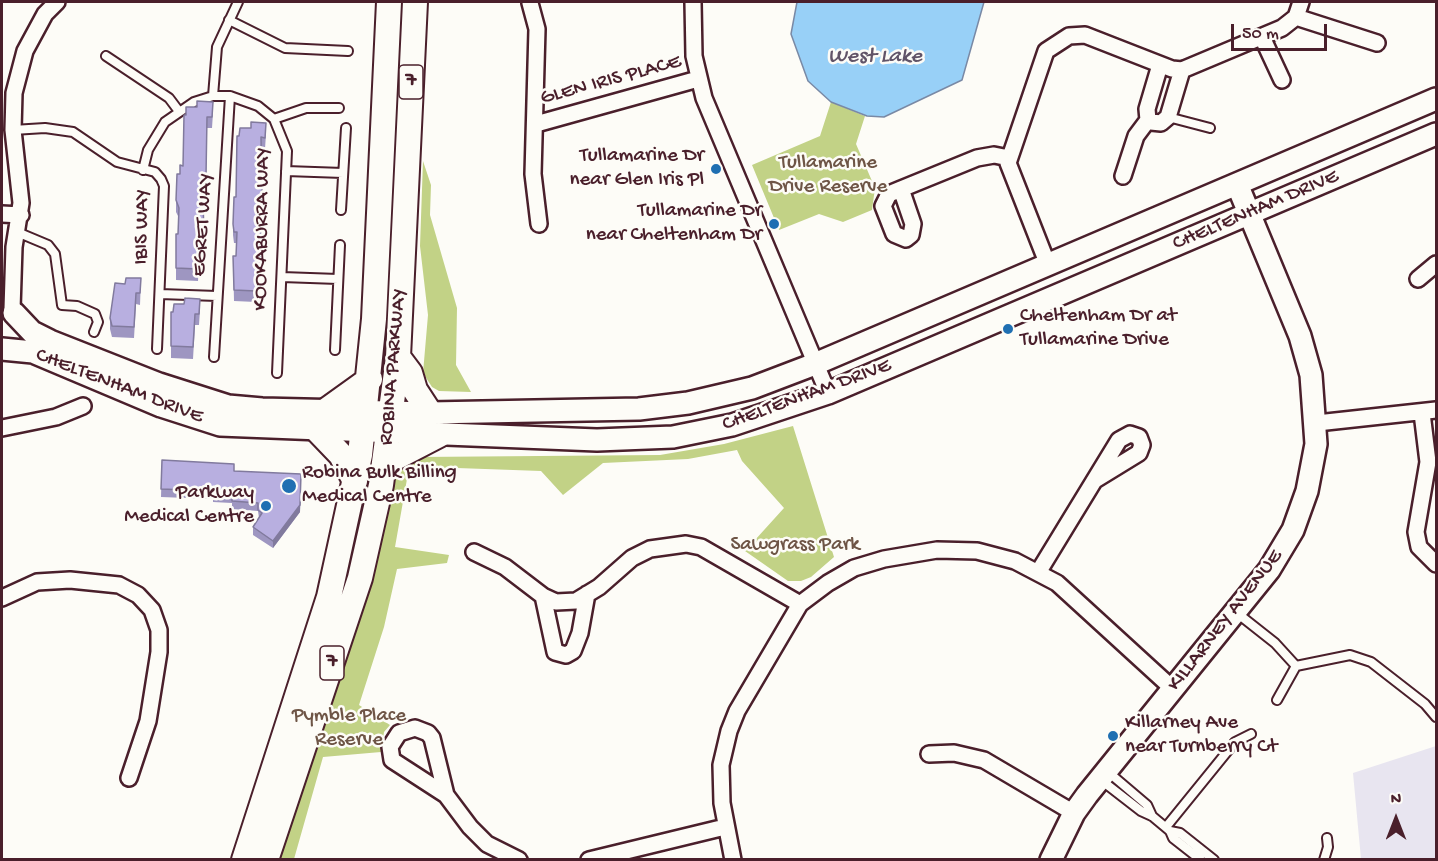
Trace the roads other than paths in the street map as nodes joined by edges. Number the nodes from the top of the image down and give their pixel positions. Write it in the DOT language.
graph roads {
  1 [pos="57,2"];
  2 [pos="238,2"];
  3 [pos="389,2"];
  4 [pos="415,2"];
  5 [pos="693,2"];
  6 [pos="1301,2"];
  7 [pos="530,3"];
  8 [pos="1296,17"];
  9 [pos="229,20"];
  10 [pos="1262,37"];
  11 [pos="1377,43"];
  12 [pos="348,51"];
  13 [pos="106,57"];
  14 [pos="1160,65"];
  15 [pos="1182,70"];
  16 [pos="698,80"];
  17 [pos="1282,80"];
  18 [pos="213,96"];
  19 [pos="230,96"];
  20 [pos="1437,99"];
  21 [pos="339,108"];
  22 [pos="178,110"];
  23 [pos="1168,117"];
  24 [pos="274,119"];
  25 [pos="1148,120"];
  26 [pos="536,124"];
  27 [pos="346,128"];
  28 [pos="1210,128"];
  29 [pos="14,130"];
  30 [pos="1437,134"];
  31 [pos="1008,158"];
  32 [pos="143,170"];
  33 [pos="286,171"];
  34 [pos="343,173"];
  35 [pos="1123,177"];
  36 [pos="1237,184"];
  37 [pos="902,189"];
  38 [pos="341,210"];
  39 [pos="2,214"];
  40 [pos="1249,214"];
  41 [pos="21,215"];
  42 [pos="539,224"];
  43 [pos="17,232"];
  44 [pos="340,245"];
  45 [pos="14,247"];
  46 [pos="1437,264"];
  47 [pos="2,265"];
  48 [pos="1048,265"];
  49 [pos="282,277"];
  50 [pos="338,279"];
  51 [pos="1418,279"];
  52 [pos="160,294"];
  53 [pos="218,296"];
  54 [pos="9,306"];
  55 [pos="94,332"];
  56 [pos="2,348"];
  57 [pos="158,349"];
  58 [pos="335,350"];
  59 [pos="214,357"];
  60 [pos="398,357"];
  61 [pos="815,364"];
  62 [pos="277,373"];
  63 [pos="370,379"];
  64 [pos="828,393"];
  65 [pos="83,406"];
  66 [pos="1429,411"];
  67 [pos="321,421"];
  68 [pos="365,423"];
  69 [pos="390,423"];
  70 [pos="1317,423"];
  71 [pos="434,424"];
  72 [pos="2,428"];
  73 [pos="385,463"];
  74 [pos="1095,480"];
  75 [pos="355,481"];
  76 [pos="474,552"];
  77 [pos="1437,564"];
  78 [pos="1039,571"];
  79 [pos="587,594"];
  80 [pos="543,596"];
  81 [pos="2,598"];
  82 [pos="800,604"];
  83 [pos="1236,612"];
  84 [pos="1296,666"];
  85 [pos="1173,689"];
  86 [pos="1277,700"];
  87 [pos="1437,717"];
  88 [pos="1251,734"];
  89 [pos="929,754"];
  90 [pos="1103,775"];
  91 [pos="129,778"];
  92 [pos="446,795"];
  93 [pos="1074,813"];
  94 [pos="725,827"];
  95 [pos="1168,829"];
  96 [pos="1327,838"];
  97 [pos="244,860"];
  98 [pos="266,860"];
  99 [pos="519,860"];
  100 [pos="589,860"];
  101 [pos="733,860"];
  102 [pos="1051,860"];
  103 [pos="1201,860"];
  104 [pos="1215,860"];
  105 [pos="1324,860"];
  1 -- 29 [label="street"];
  2 -- 9 [label="lane"];
  3 -- 63 [label="main road, ROBINA PARKWAY / 7"];
  4 -- 60 [label="main road, ROBINA PARKWAY / 7"];
  5 -- 16 [label="street"];
  6 -- 8 [label="street"];
  7 -- 26 [label="street, GLEN IRIS PLACE"];
  8 -- 10 [label="street"];
  8 -- 11 [label="street"];
  9 -- 12 [label="lane"];
  9 -- 18 [label="lane"];
  10 -- 15 [label="street"];
  10 -- 17 [label="street"];
  13 -- 22 [label="lane"];
  14 -- 15 [label="street"];
  14 -- 25 [label="street"];
  14 -- 31 [label="street"];
  15 -- 23 [label="street"];
  16 -- 26 [label="street, GLEN IRIS PLACE"];
  16 -- 61 [label="street"];
  18 -- 19 [label="lane, KOOKABURRA WAY"];
  18 -- 22 [label="lane, KOOKABURRA WAY"];
  19 -- 24 [label="lane, KOOKABURRA WAY"];
  19 -- 53 [label="lane, EGRET WAY"];
  20 -- 36 [label="main road, CHELTENHAM DRIVE"];
  21 -- 24 [label="lane"];
  22 -- 32 [label="lane, KOOKABURRA WAY"];
  23 -- 25 [label="street"];
  23 -- 28 [label="lane"];
  24 -- 33 [label="lane, KOOKABURRA WAY"];
  25 -- 35 [label="street"];
  26 -- 42 [label="street, GLEN IRIS PLACE"];
  27 -- 34 [label="lane"];
  29 -- 32 [label="lane, IBIS WAY"];
  29 -- 41 [label="street"];
  30 -- 40 [label="main road, CHELTENHAM DRIVE"];
  31 -- 37 [label="street"];
  31 -- 48 [label="street"];
  32 -- 52 [label="lane, IBIS WAY"];
  33 -- 34 [label="lane"];
  33 -- 49 [label="lane, KOOKABURRA WAY"];
  34 -- 38 [label="lane"];
  36 -- 40 [label="main road, KILLARNEY AVENUE"];
  36 -- 48 [label="main road, CHELTENHAM DRIVE"];
  39 -- 41 [label="street"];
  40 -- 64 [label="main road, CHELTENHAM DRIVE"];
  40 -- 70 [label="main road, KILLARNEY AVENUE"];
  41 -- 43 [label="street"];
  43 -- 45 [label="street"];
  43 -- 55 [label="lane"];
  44 -- 50 [label="lane"];
  45 -- 47 [label="street"];
  45 -- 54 [label="street"];
  46 -- 51 [label="street"];
  48 -- 61 [label="main road, CHELTENHAM DRIVE"];
  49 -- 50 [label="lane"];
  49 -- 62 [label="lane, KOOKABURRA WAY"];
  50 -- 58 [label="lane"];
  52 -- 53 [label="lane, IBIS WAY"];
  52 -- 57 [label="lane, IBIS WAY"];
  53 -- 59 [label="lane, EGRET WAY"];
  54 -- 56 [label="main road"];
  54 -- 67 [label="main road, CHELTENHAM DRIVE"];
  56 -- 67 [label="main road, CHELTENHAM DRIVE"];
  60 -- 69 [label="main road, ROBINA PARKWAY / 7"];
  60 -- 71 [label="main road"];
  61 -- 64 [label="street"];
  61 -- 71 [label="main road, CHELTENHAM DRIVE"];
  63 -- 67 [label="main road"];
  63 -- 68 [label="main road, ROBINA PARKWAY / 7"];
  64 -- 71 [label="main road, CHELTENHAM DRIVE"];
  65 -- 72 [label="street"];
  66 -- 70 [label="street"];
  66 -- 77 [label="street"];
  67 -- 68 [label="main road, CHELTENHAM DRIVE"];
  67 -- 75 [label="main road"];
  68 -- 69 [label="main road, CHELTENHAM DRIVE"];
  68 -- 75 [label="main road, ROBINA PARKWAY / 7"];
  69 -- 71 [label="main road, CHELTENHAM DRIVE"];
  69 -- 73 [label="main road, ROBINA PARKWAY / 7"];
  70 -- 83 [label="main road, KILLARNEY AVENUE"];
  71 -- 73 [label="main road"];
  73 -- 98 [label="main road, ROBINA PARKWAY / 7"];
  74 -- 78 [label="street"];
  75 -- 97 [label="main road, ROBINA PARKWAY / 7"];
  76 -- 80 [label="street"];
  78 -- 82 [label="street"];
  78 -- 85 [label="street"];
  79 -- 80 [label="street"];
  79 -- 80 [label="street"];
  79 -- 82 [label="street"];
  81 -- 91 [label="street"];
  82 -- 94 [label="street"];
  83 -- 84 [label="lane"];
  83 -- 85 [label="main road, KILLARNEY AVENUE"];
  84 -- 86 [label="lane"];
  84 -- 87 [label="lane"];
  85 -- 90 [label="main road, KILLARNEY AVENUE"];
  88 -- 95 [label="lane"];
  89 -- 93 [label="street"];
  90 -- 93 [label="main road, KILLARNEY AVENUE"];
  90 -- 95 [label="lane"];
  92 -- 92 [label="street"];
  92 -- 99 [label="street"];
  93 -- 102 [label="main road, KILLARNEY AVENUE"];
  94 -- 100 [label="street"];
  94 -- 101 [label="street"];
  95 -- 103 [label="lane"];
  95 -- 104 [label="lane"];
  96 -- 105 [label="lane"];
}
